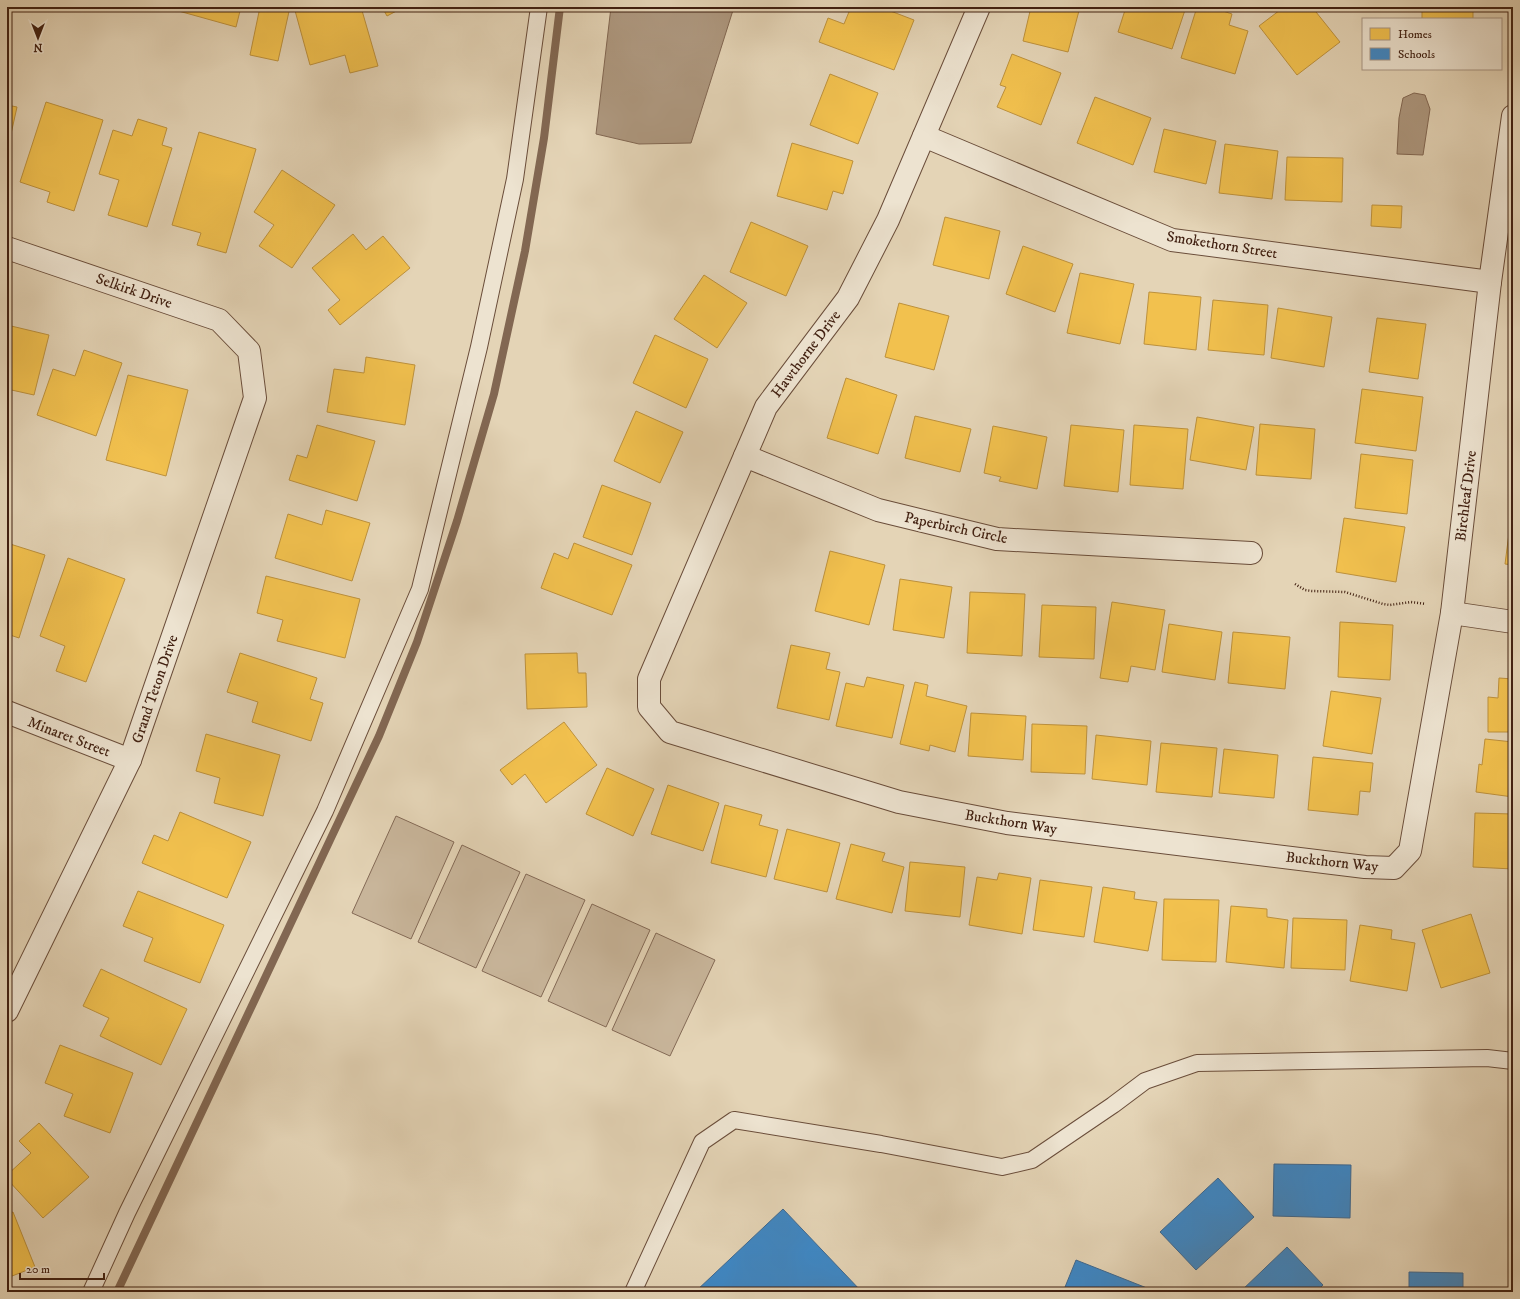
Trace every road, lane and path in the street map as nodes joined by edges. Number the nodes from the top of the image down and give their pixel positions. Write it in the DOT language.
graph roads {
  1 [pos="539,7"];
  2 [pos="979,7"];
  3 [pos="1513,116"];
  4 [pos="924,136"];
  5 [pos="7,248"];
  6 [pos="1490,282"];
  7 [pos="249,351"];
  8 [pos="745,456"];
  9 [pos="1251,553"];
  10 [pos="1295,584"];
  11 [pos="1426,604"];
  12 [pos="1452,613"];
  13 [pos="1513,622"];
  14 [pos="649,707"];
  15 [pos="7,712"];
  16 [pos="130,760"];
  17 [pos="1394,868"];
  18 [pos="7,1011"];
  19 [pos="1513,1061"];
  20 [pos="91,1292"];
  21 [pos="633,1292"];
  1 -- 20 [label="lane"];
  2 -- 4 [label="street, Hawthorne Drive"];
  3 -- 6 [label="street, Birchleaf Drive"];
  4 -- 6 [label="street, Smokethorn Street"];
  4 -- 8 [label="street, Hawthorne Drive"];
  5 -- 7 [label="street, Selkirk Drive"];
  6 -- 12 [label="street, Birchleaf Drive"];
  7 -- 16 [label="street, Grand Teton Drive"];
  8 -- 9 [label="street, Paperbirch Circle"];
  8 -- 14 [label="street, Hawthorne Drive"];
  10 -- 11 [label="path"];
  12 -- 13 [label="street"];
  12 -- 17 [label="street, Birchleaf Drive"];
  14 -- 17 [label="street, Buckthorn Way"];
  15 -- 16 [label="street, Minaret Street"];
  16 -- 18 [label="street, Grand Teton Drive"];
  19 -- 21 [label="lane"];
}
